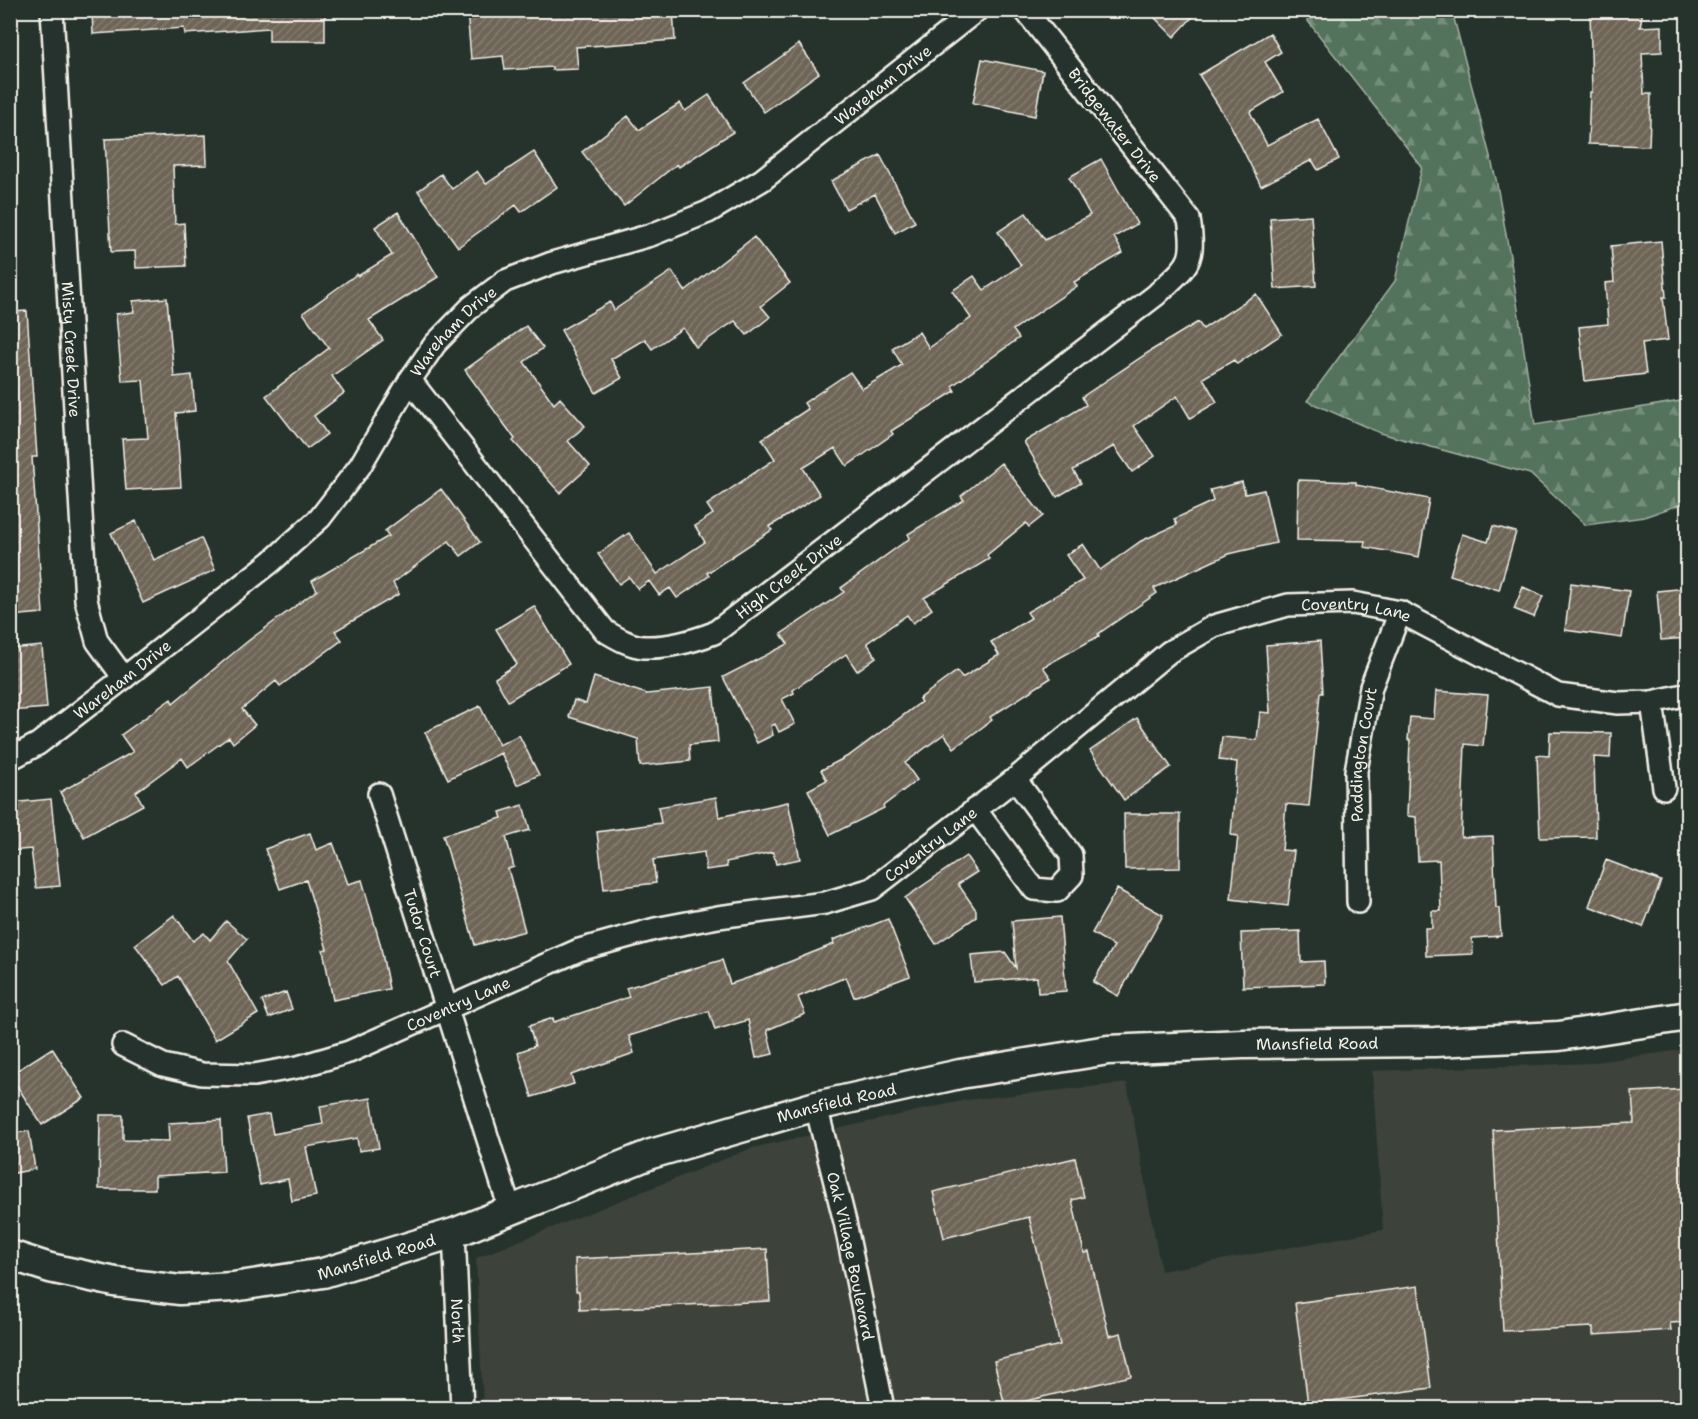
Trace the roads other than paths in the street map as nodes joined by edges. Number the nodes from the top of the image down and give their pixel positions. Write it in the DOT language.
graph roads {
  1 [pos="52,10"];
  2 [pos="977,10"];
  3 [pos="1025,10"];
  4 [pos="1193,245"];
  5 [pos="410,381"];
  6 [pos="1400,612"];
  7 [pos="124,678"];
  8 [pos="1688,694"];
  9 [pos="1653,702"];
  10 [pos="10,759"];
  11 [pos="1015,778"];
  12 [pos="1664,788"];
  13 [pos="379,794"];
  14 [pos="975,809"];
  15 [pos="1358,902"];
  16 [pos="447,1010"];
  17 [pos="1688,1016"];
  18 [pos="123,1045"];
  19 [pos="816,1106"];
  20 [pos="510,1209"];
  21 [pos="453,1233"];
  22 [pos="10,1256"];
  23 [pos="462,1408"];
  24 [pos="883,1408"];
  1 -- 7 [label="street, Misty Creek Drive"];
  2 -- 5 [label="street, Wareham Drive"];
  3 -- 4 [label="street, Bridgewater Drive"];
  4 -- 5 [label="street, High Creek Drive"];
  5 -- 7 [label="street, Wareham Drive"];
  6 -- 9 [label="street, Coventry Lane"];
  6 -- 11 [label="street, Coventry Lane"];
  6 -- 15 [label="street, Paddington Court"];
  7 -- 10 [label="street, Wareham Drive"];
  8 -- 9 [label="street, Coventry Lane"];
  9 -- 12 [label="street"];
  11 -- 14 [label="street, Coventry Lane"];
  11 -- 14 [label="street"];
  13 -- 16 [label="street, Tudor Court"];
  14 -- 16 [label="street, Coventry Lane"];
  16 -- 18 [label="street, Coventry Lane"];
  16 -- 20 [label="street, Tudor Court"];
  17 -- 19 [label="street, Mansfield Road"];
  19 -- 20 [label="street, Mansfield Road"];
  19 -- 24 [label="street, Oak Village Boulevard"];
  20 -- 21 [label="street, Mansfield Road"];
  21 -- 22 [label="street, Mansfield Road"];
  21 -- 23 [label="street, North"];
}
